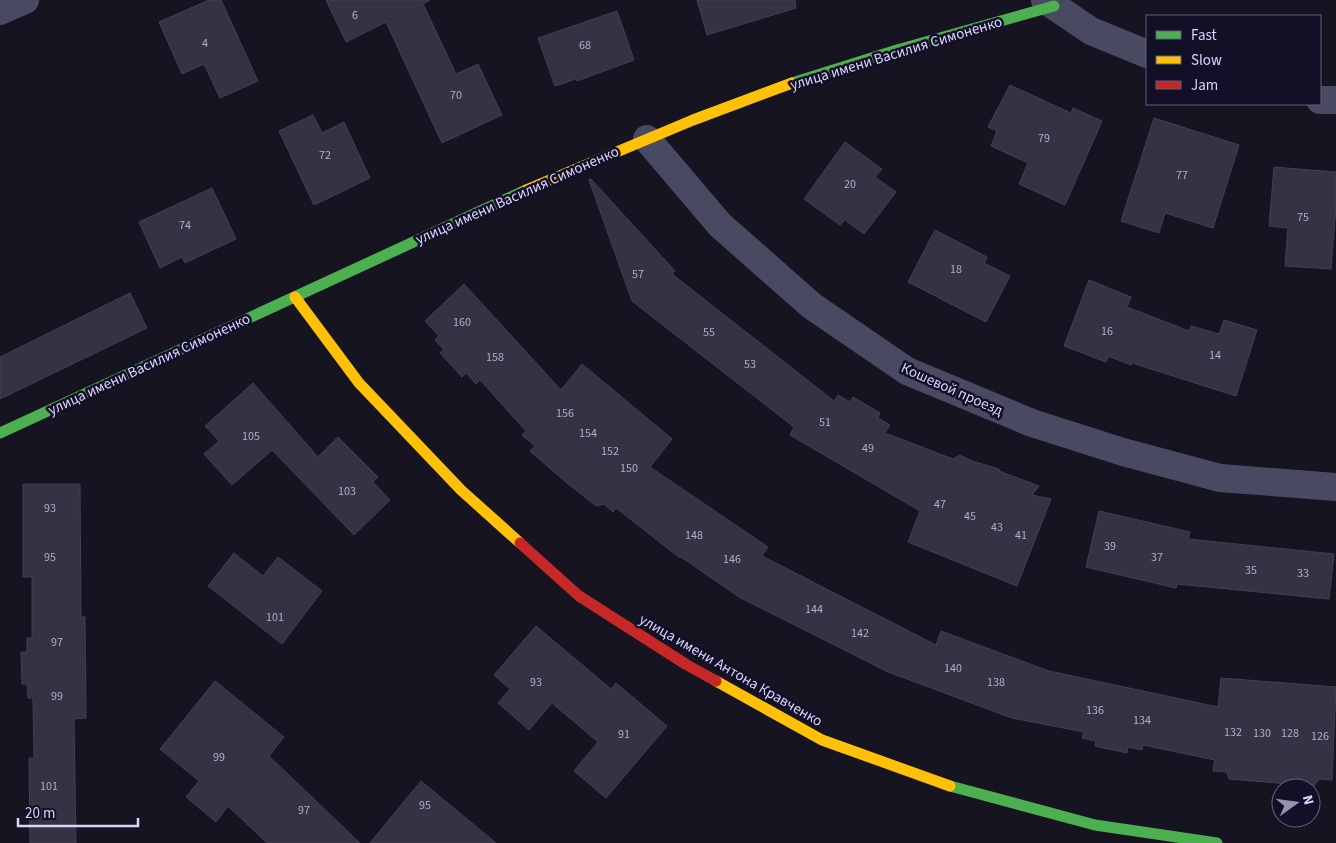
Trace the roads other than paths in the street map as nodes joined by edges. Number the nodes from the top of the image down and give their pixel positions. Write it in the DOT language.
graph roads {
  1 [pos="25,0"];
  2 [pos="1049,3"];
  3 [pos="0,11"];
  4 [pos="1146,54"];
  5 [pos="1321,100"];
  6 [pos="1336,100"];
  7 [pos="647,139"];
  8 [pos="295,297"];
  9 [pos="0,433"];
  10 [pos="1336,488"];
  11 [pos="1217,843"];
  1 -- 3 [label="street"];
  2 -- 4 [label="street, улица имени Василия Симоненко"];
  2 -- 7 [label="street, улица имени Василия Симоненко"];
  5 -- 6 [label="street"];
  7 -- 8 [label="street, улица имени Василия Симоненко"];
  7 -- 10 [label="street, Кошевой проезд"];
  8 -- 9 [label="street, улица имени Василия Симоненко"];
  8 -- 11 [label="street, улица имени Антона Кравченко"];
}
